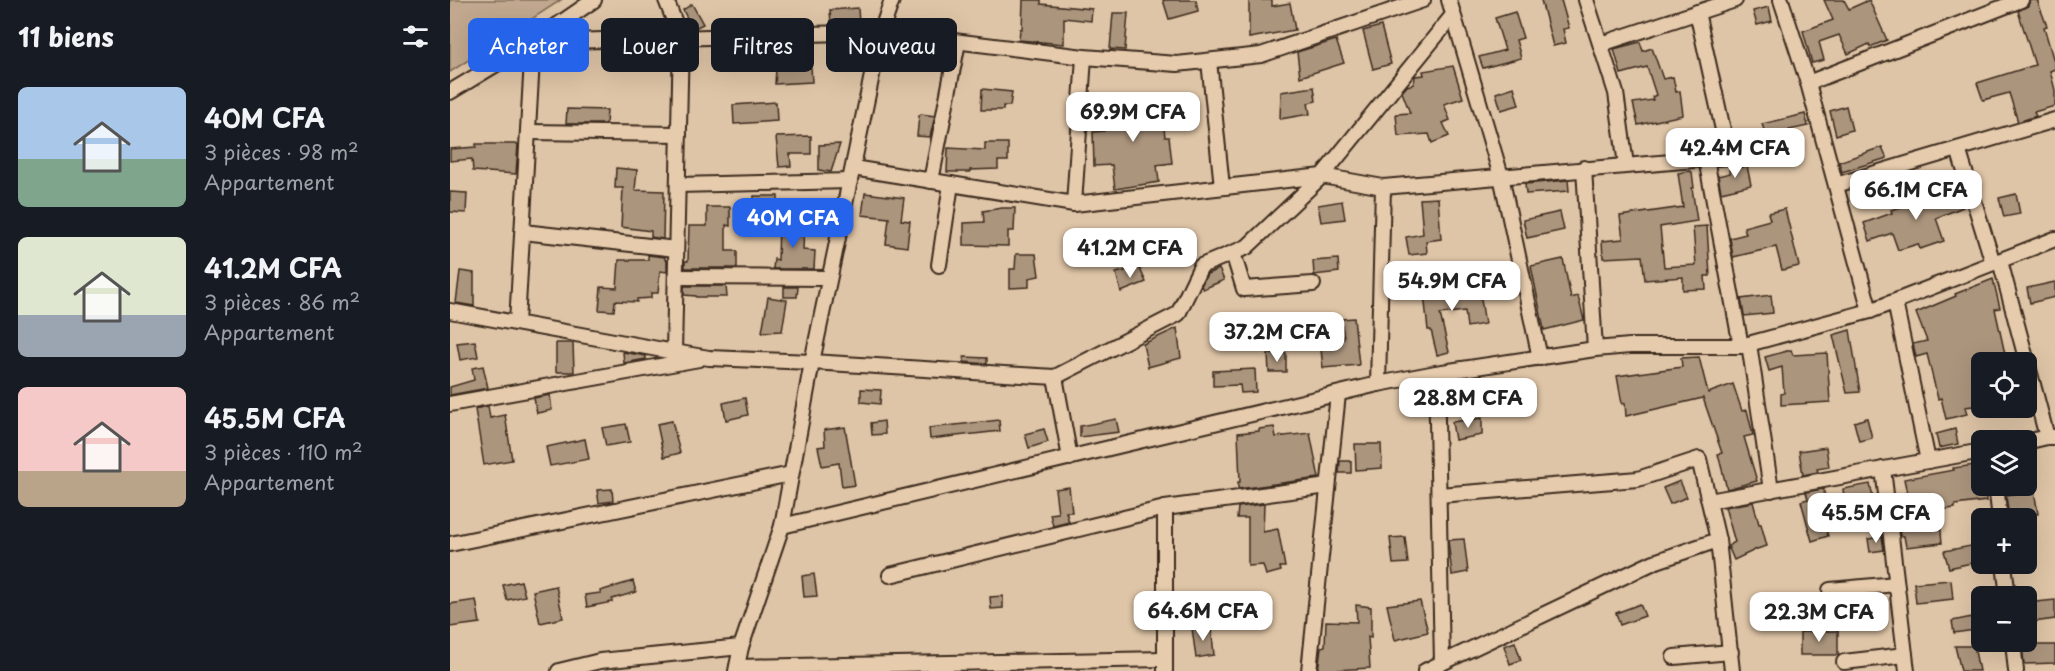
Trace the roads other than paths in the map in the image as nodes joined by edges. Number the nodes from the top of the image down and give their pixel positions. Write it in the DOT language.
graph roads {
  1 [pos="594,0"];
  2 [pos="666,0"];
  3 [pos="892,0"];
  4 [pos="1449,0"];
  5 [pos="1586,0"];
  6 [pos="1735,0"];
  7 [pos="1781,0"];
  8 [pos="2021,0"];
  9 [pos="1415,1"];
  10 [pos="1700,8"];
  11 [pos="1453,15"];
  12 [pos="568,18"];
  13 [pos="673,18"];
  14 [pos="886,18"];
  15 [pos="826,34"];
  16 [pos="699,37"];
  17 [pos="958,42"];
  18 [pos="1600,44"];
  19 [pos="1084,57"];
  20 [pos="1209,61"];
  21 [pos="483,72"];
  22 [pos="531,72"];
  23 [pos="680,72"];
  24 [pos="873,72"];
  25 [pos="1808,83"];
  26 [pos="450,92"];
  27 [pos="2055,120"];
  28 [pos="528,132"];
  29 [pos="679,134"];
  30 [pos="1958,149"];
  31 [pos="1706,159"];
  32 [pos="1626,165"];
  33 [pos="1584,168"];
  34 [pos="851,174"];
  35 [pos="1322,176"];
  36 [pos="1501,176"];
  37 [pos="931,181"];
  38 [pos="951,184"];
  39 [pos="678,185"];
  40 [pos="1836,185"];
  41 [pos="1222,187"];
  42 [pos="1383,187"];
  43 [pos="1074,204"];
  44 [pos="523,232"];
  45 [pos="2055,239"];
  46 [pos="676,249"];
  47 [pos="1233,253"];
  48 [pos="1997,262"];
  49 [pos="939,264"];
  50 [pos="676,277"];
  51 [pos="829,278"];
  52 [pos="1314,284"];
  53 [pos="1895,302"];
  54 [pos="450,311"];
  55 [pos="1870,311"];
  56 [pos="517,324"];
  57 [pos="1745,345"];
  58 [pos="1595,349"];
  59 [pos="674,352"];
  60 [pos="709,357"];
  61 [pos="1540,357"];
  62 [pos="812,362"];
  63 [pos="1436,373"];
  64 [pos="1055,377"];
  65 [pos="1378,384"];
  66 [pos="1338,394"];
  67 [pos="450,404"];
  68 [pos="2051,437"];
  69 [pos="1971,453"];
  70 [pos="1070,458"];
  71 [pos="1928,461"];
  72 [pos="1883,469"];
  73 [pos="791,474"];
  74 [pos="1328,486"];
  75 [pos="1771,490"];
  76 [pos="1438,495"];
  77 [pos="1709,501"];
  78 [pos="1165,508"];
  79 [pos="782,526"];
  80 [pos="1718,540"];
  81 [pos="450,544"];
  82 [pos="890,575"];
  83 [pos="1896,584"];
  84 [pos="1830,590"];
  85 [pos="741,647"];
  86 [pos="1731,652"];
  87 [pos="2014,652"];
  88 [pos="1905,655"];
  89 [pos="1674,657"];
  90 [pos="1442,663"];
  91 [pos="1844,663"];
  92 [pos="1165,665"];
  93 [pos="736,669"];
  94 [pos="559,671"];
  95 [pos="1309,671"];
  96 [pos="1425,671"];
  97 [pos="1732,671"];
  98 [pos="1907,671"];
  99 [pos="2016,671"];
  1 -- 12 [label="street"];
  2 -- 13 [label="street"];
  3 -- 14 [label="street"];
  4 -- 11 [label="street"];
  5 -- 18 [label="street"];
  6 -- 10 [label="street"];
  7 -- 25 [label="street"];
  8 -- 25 [label="street"];
  9 -- 20 [label="street"];
  10 -- 18 [label="street"];
  10 -- 31 [label="street"];
  11 -- 35 [label="street"];
  11 -- 36 [label="street"];
  15 -- 16 [label="street"];
  17 -- 19 [label="street"];
  17 -- 37 [label="street"];
  18 -- 32 [label="street"];
  19 -- 20 [label="street"];
  19 -- 43 [label="street"];
  20 -- 41 [label="street"];
  21 -- 26 [label="street"];
  22 -- 28 [label="street"];
  23 -- 29 [label="street"];
  24 -- 34 [label="street"];
  25 -- 40 [label="street"];
  27 -- 30 [label="street"];
  28 -- 29 [label="street"];
  28 -- 44 [label="street"];
  29 -- 39 [label="street"];
  30 -- 40 [label="street"];
  30 -- 48 [label="street"];
  31 -- 32 [label="street"];
  31 -- 57 [label="street"];
  32 -- 33 [label="street"];
  33 -- 36 [label="street"];
  33 -- 58 [label="street"];
  34 -- 37 [label="street"];
  34 -- 39 [label="street"];
  34 -- 51 [label="street"];
  35 -- 41 [label="street"];
  35 -- 42 [label="street"];
  35 -- 47 [label="street"];
  36 -- 42 [label="street"];
  36 -- 61 [label="street"];
  37 -- 38 [label="street"];
  38 -- 43 [label="street"];
  38 -- 49 [label="street"];
  39 -- 46 [label="street"];
  40 -- 55 [label="street"];
  41 -- 43 [label="street"];
  42 -- 65 [label="street"];
  44 -- 46 [label="street"];
  44 -- 56 [label="street"];
  45 -- 48 [label="street"];
  46 -- 50 [label="street"];
  47 -- 52 [label="street"];
  47 -- 64 [label="street"];
  48 -- 53 [label="street"];
  48 -- 68 [label="street"];
  50 -- 51 [label="street"];
  50 -- 59 [label="street"];
  51 -- 62 [label="street"];
  53 -- 55 [label="street"];
  53 -- 71 [label="street"];
  54 -- 56 [label="street"];
  55 -- 57 [label="street"];
  56 -- 59 [label="street"];
  57 -- 58 [label="street"];
  57 -- 75 [label="street"];
  58 -- 61 [label="street"];
  59 -- 60 [label="street"];
  60 -- 62 [label="street"];
  60 -- 67 [label="street"];
  61 -- 63 [label="street"];
  62 -- 64 [label="street"];
  62 -- 73 [label="street"];
  63 -- 65 [label="street"];
  63 -- 76 [label="street"];
  64 -- 70 [label="street"];
  65 -- 66 [label="street"];
  66 -- 70 [label="street"];
  66 -- 74 [label="street"];
  69 -- 71 [label="street"];
  70 -- 79 [label="street"];
  71 -- 72 [label="street"];
  72 -- 75 [label="street"];
  72 -- 83 [label="street"];
  73 -- 79 [label="street"];
  73 -- 81 [label="street"];
  74 -- 78 [label="street"];
  74 -- 95 [label="street"];
  75 -- 77 [label="street"];
  76 -- 77 [label="street"];
  76 -- 90 [label="street"];
  77 -- 80 [label="street"];
  78 -- 82 [label="street"];
  78 -- 92 [label="street"];
  79 -- 85 [label="street"];
  80 -- 86 [label="street"];
  80 -- 90 [label="street"];
  83 -- 84 [label="street"];
  83 -- 88 [label="street"];
  85 -- 93 [label="street"];
  85 -- 94 [label="street"];
  86 -- 89 [label="street"];
  86 -- 97 [label="street"];
  87 -- 99 [label="street"];
  88 -- 91 [label="street"];
  88 -- 98 [label="street"];
  90 -- 96 [label="street"];
  92 -- 93 [label="street"];
}
